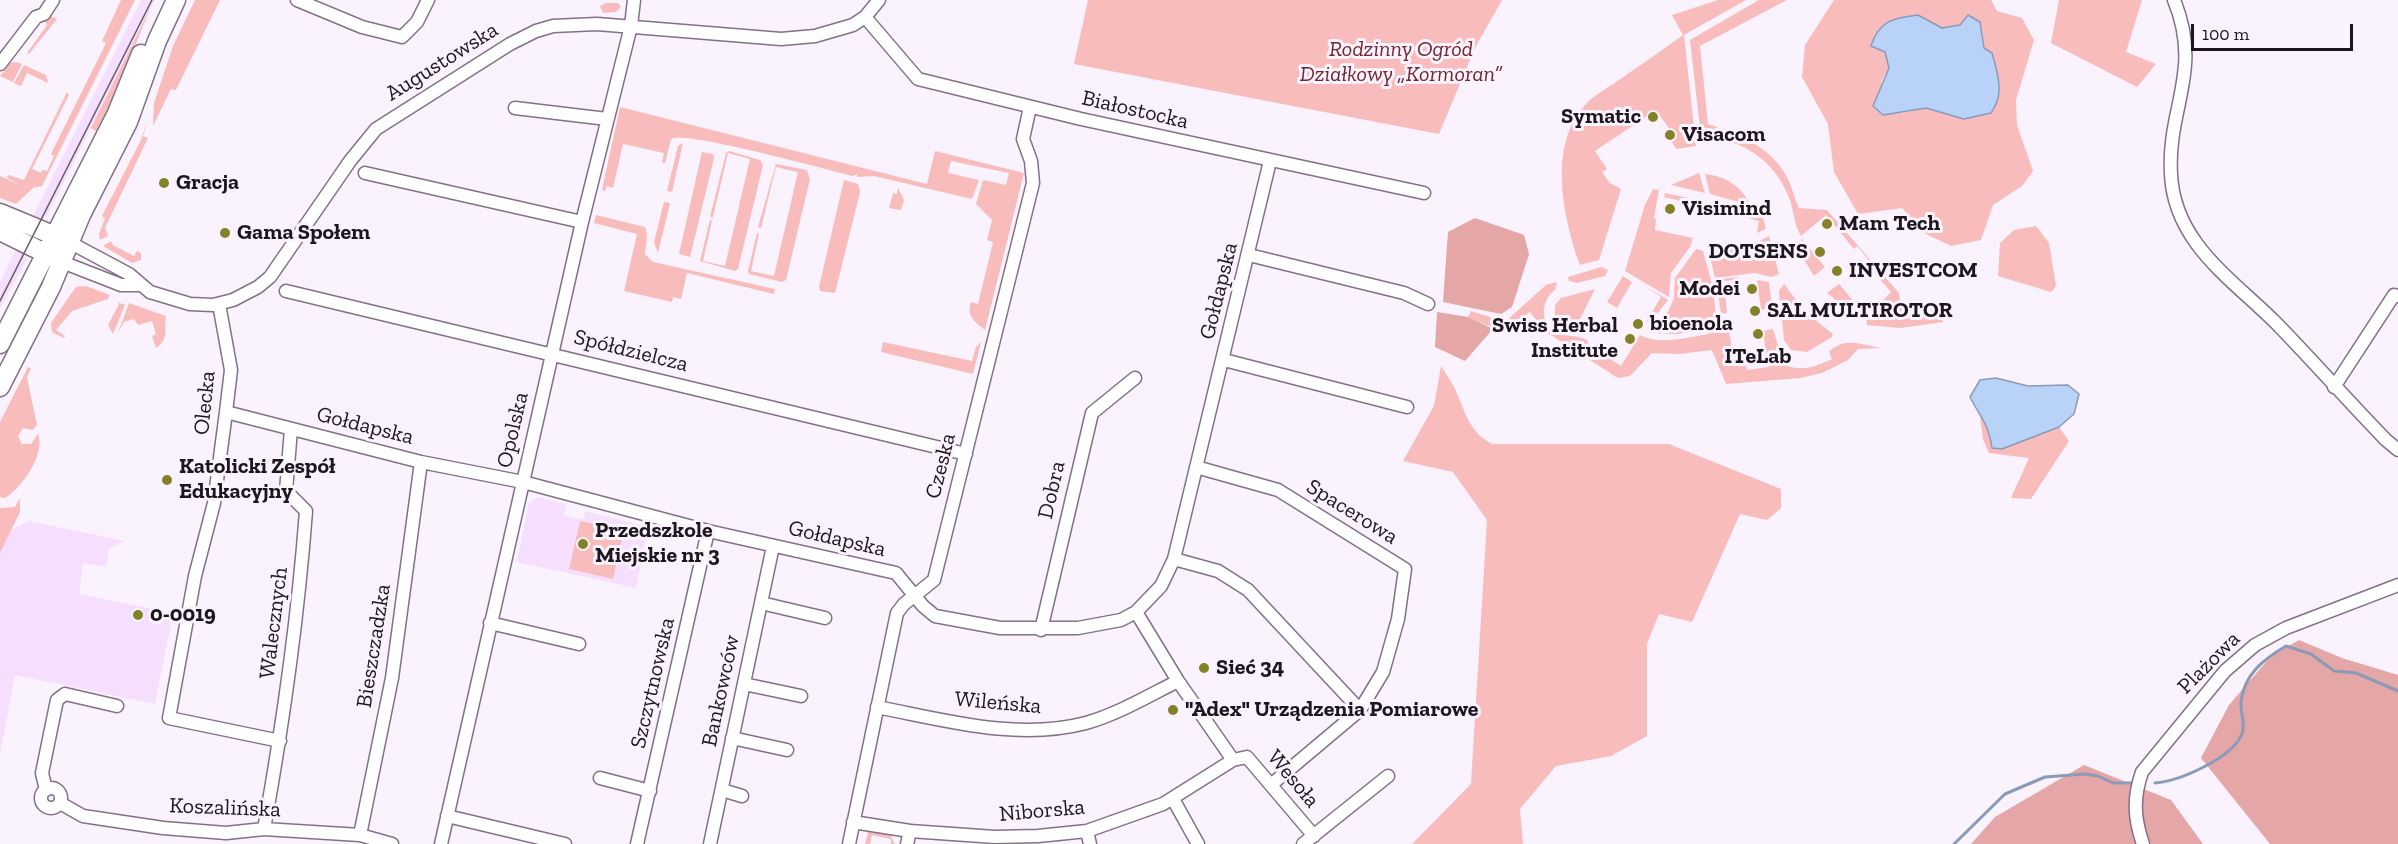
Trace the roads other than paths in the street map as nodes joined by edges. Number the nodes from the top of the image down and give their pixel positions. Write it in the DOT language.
graph roads {
  1 [pos="53,0"];
  2 [pos="163,0"];
  3 [pos="176,0"];
  4 [pos="297,0"];
  5 [pos="428,0"];
  6 [pos="634,0"];
  7 [pos="879,0"];
  8 [pos="2174,0"];
  9 [pos="865,17"];
  10 [pos="631,26"];
  11 [pos="0,64"];
  12 [pos="1030,107"];
  13 [pos="514,108"];
  14 [pos="607,119"];
  15 [pos="1270,161"];
  16 [pos="365,173"];
  17 [pos="1424,193"];
  18 [pos="0,213"];
  19 [pos="582,222"];
  20 [pos="0,231"];
  21 [pos="62,239"];
  22 [pos="1249,255"];
  23 [pos="54,258"];
  24 [pos="138,285"];
  25 [pos="286,291"];
  26 [pos="2398,297"];
  27 [pos="219,304"];
  28 [pos="1428,304"];
  29 [pos="0,344"];
  30 [pos="552,353"];
  31 [pos="1224,360"];
  32 [pos="1135,378"];
  33 [pos="0,387"];
  34 [pos="2334,387"];
  35 [pos="1407,406"];
  36 [pos="226,412"];
  37 [pos="291,429"];
  38 [pos="2398,450"];
  39 [pos="966,454"];
  40 [pos="421,462"];
  41 [pos="1196,467"];
  42 [pos="523,482"];
  43 [pos="708,531"];
  44 [pos="773,546"];
  45 [pos="1174,559"];
  46 [pos="2398,585"];
  47 [pos="915,594"];
  48 [pos="761,603"];
  49 [pos="1136,612"];
  50 [pos="825,618"];
  51 [pos="490,623"];
  52 [pos="1041,630"];
  53 [pos="579,644"];
  54 [pos="1178,681"];
  55 [pos="744,684"];
  56 [pos="801,696"];
  57 [pos="117,705"];
  58 [pos="877,707"];
  59 [pos="1360,710"];
  60 [pos="732,738"];
  61 [pos="280,741"];
  62 [pos="787,750"];
  63 [pos="1233,760"];
  64 [pos="1388,776"];
  65 [pos="600,778"];
  66 [pos="1272,784"];
  67 [pos="722,790"];
  68 [pos="650,791"];
  69 [pos="742,796"];
  70 [pos="1173,799"];
  71 [pos="447,816"];
  72 [pos="853,822"];
  73 [pos="264,829"];
  74 [pos="910,831"];
  75 [pos="1087,831"];
  76 [pos="360,835"];
  77 [pos="1314,836"];
  78 [pos="995,840"];
  79 [pos="392,844"];
  80 [pos="441,844"];
  81 [pos="565,844"];
  82 [pos="637,844"];
  83 [pos="710,844"];
  84 [pos="849,844"];
  85 [pos="907,844"];
  86 [pos="1090,844"];
  87 [pos="1198,844"];
  88 [pos="1303,844"];
  89 [pos="2143,844"];
  1 -- 11 [label="street"];
  2 -- 21 [label="main road"];
  3 -- 21 [label="main road"];
  4 -- 5 [label="street"];
  6 -- 10 [label="street, Opolska"];
  7 -- 9 [label="street, Augustowska"];
  8 -- 34 [label="street"];
  9 -- 10 [label="street, Augustowska"];
  9 -- 12 [label="street, Białostocka"];
  10 -- 14 [label="street, Opolska"];
  10 -- 27 [label="street, Augustowska"];
  12 -- 15 [label="street, Białostocka"];
  12 -- 39 [label="street, Czeska"];
  13 -- 14 [label="street"];
  14 -- 19 [label="street, Opolska"];
  15 -- 17 [label="street, Białostocka"];
  15 -- 22 [label="street, Gołdapska"];
  16 -- 19 [label="street"];
  18 -- 21 [label="main road"];
  19 -- 30 [label="street, Opolska"];
  20 -- 23 [label="main road"];
  21 -- 23 [label="main road"];
  21 -- 24 [label="street, Augustowska"];
  22 -- 28 [label="street"];
  22 -- 31 [label="street, Gołdapska"];
  23 -- 24 [label="street, Augustowska"];
  23 -- 29 [label="main road"];
  23 -- 33 [label="main road"];
  24 -- 27 [label="street, Augustowska"];
  25 -- 30 [label="street, Spółdzielcza"];
  26 -- 34 [label="street"];
  27 -- 36 [label="street, Olecka"];
  30 -- 39 [label="street, Spółdzielcza"];
  30 -- 42 [label="street, Opolska"];
  31 -- 35 [label="street"];
  31 -- 41 [label="street, Gołdapska"];
  32 -- 52 [label="street, Dobra"];
  34 -- 38 [label="street"];
  36 -- 37 [label="street, Gołdapska"];
  36 -- 61 [label="street, Olecka"];
  37 -- 40 [label="street, Gołdapska"];
  37 -- 61 [label="street, Walecznych"];
  39 -- 47 [label="street, Czeska"];
  40 -- 42 [label="street, Gołdapska"];
  40 -- 76 [label="street, Bieszczadzka"];
  41 -- 45 [label="street, Gołdapska"];
  41 -- 59 [label="street, Spacerowa"];
  42 -- 43 [label="street, Gołdapska"];
  42 -- 51 [label="street, Opolska"];
  43 -- 44 [label="street, Gołdapska"];
  43 -- 68 [label="street, Szczytnowska"];
  44 -- 47 [label="street, Gołdapska"];
  44 -- 48 [label="street, Bankowców"];
  45 -- 49 [label="street, Gołdapska"];
  45 -- 59 [label="street"];
  46 -- 89 [label="street, Plażowa"];
  47 -- 52 [label="street, Gołdapska"];
  47 -- 58 [label="street, Czeska"];
  48 -- 50 [label="street"];
  48 -- 55 [label="street, Bankowców"];
  49 -- 52 [label="street, Gołdapska"];
  49 -- 54 [label="street, Wesoła"];
  51 -- 53 [label="street"];
  51 -- 71 [label="street, Opolska"];
  54 -- 58 [label="street, Wileńska"];
  54 -- 63 [label="street, Wesoła"];
  55 -- 56 [label="street"];
  55 -- 60 [label="street, Bankowców"];
  57 -- 73 [label="street, Koszalińska"];
  58 -- 72 [label="street, Czeska"];
  59 -- 66 [label="street, Spacerowa"];
  60 -- 62 [label="street"];
  60 -- 67 [label="street, Bankowców"];
  61 -- 73 [label="street, Walecznych"];
  63 -- 66 [label="street, Wesoła"];
  63 -- 70 [label="street, Niborska"];
  64 -- 77 [label="street"];
  65 -- 68 [label="street"];
  66 -- 77 [label="street, Wesoła"];
  67 -- 69 [label="street"];
  67 -- 83 [label="street, Bankowców"];
  68 -- 82 [label="street, Szczytnowska"];
  70 -- 75 [label="street, Niborska"];
  70 -- 87 [label="street"];
  71 -- 80 [label="street, Opolska"];
  71 -- 81 [label="street"];
  72 -- 74 [label="street, Niborska"];
  72 -- 84 [label="street, Czeska"];
  73 -- 76 [label="street, Koszalińska"];
  74 -- 78 [label="street, Niborska"];
  74 -- 85 [label="street"];
  75 -- 78 [label="street, Niborska"];
  75 -- 86 [label="street"];
  76 -- 79 [label="street, Koszalińska"];
  77 -- 88 [label="street"];
}
